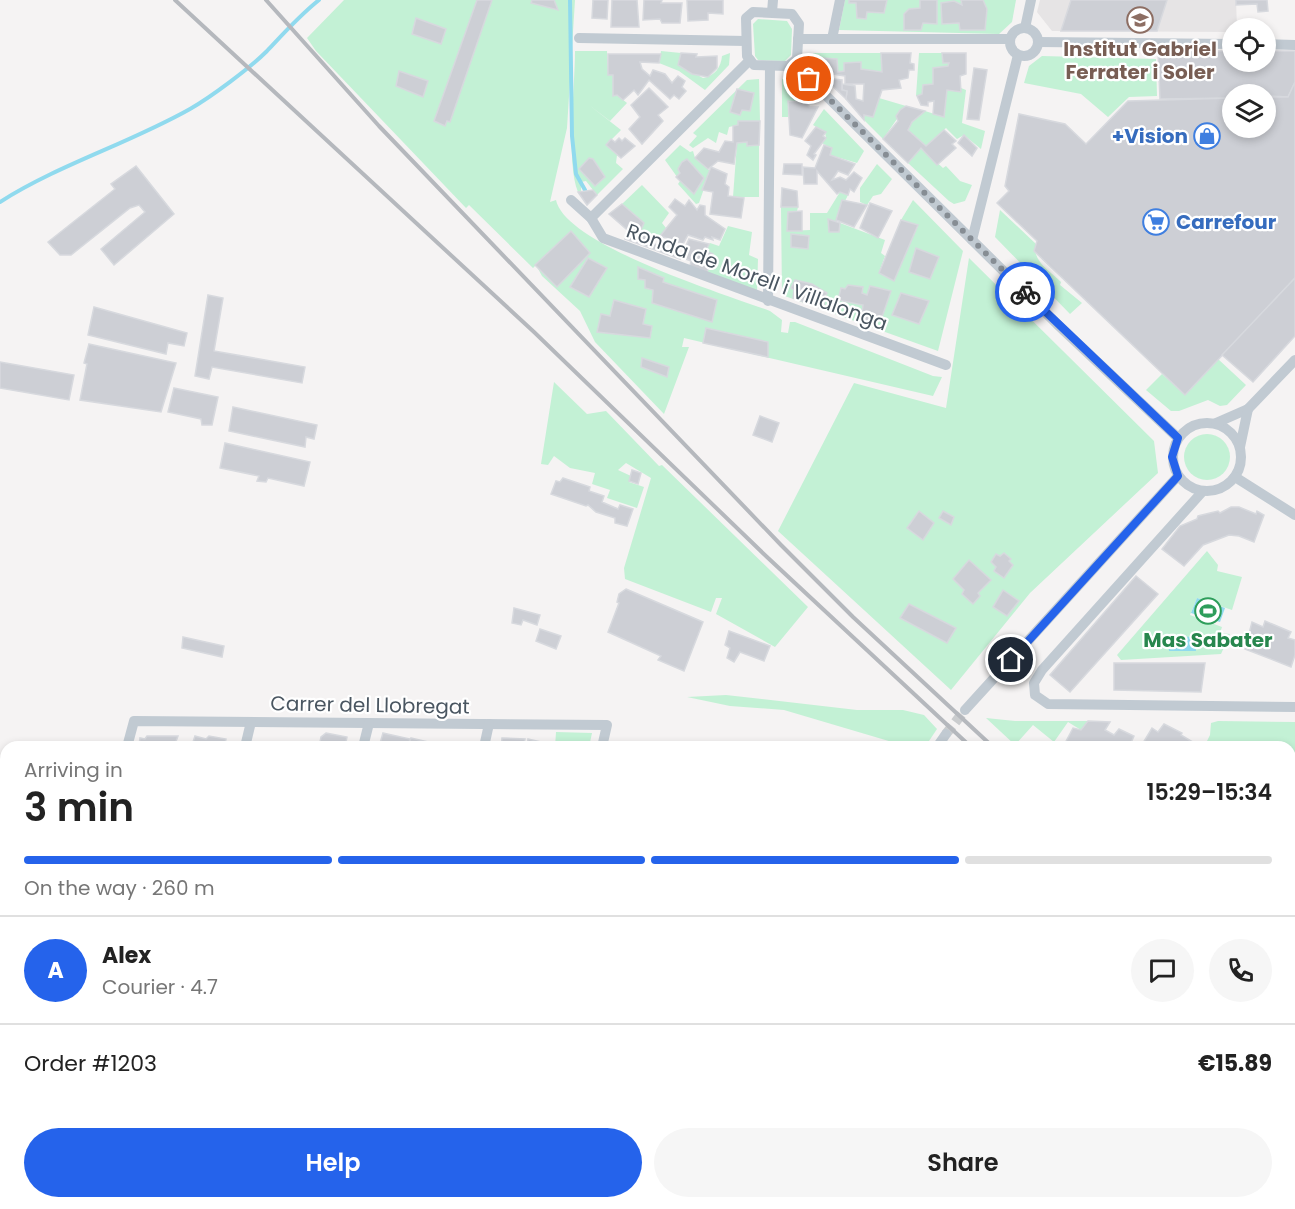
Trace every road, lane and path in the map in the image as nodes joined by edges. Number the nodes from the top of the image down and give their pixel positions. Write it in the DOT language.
graph roads {
  1 [pos="772,0"];
  2 [pos="840,0"];
  3 [pos="1030,0"];
  4 [pos="772,12"];
  5 [pos="1025,28"];
  6 [pos="579,38"];
  7 [pos="798,39"];
  8 [pos="832,39"];
  9 [pos="1010,39"];
  10 [pos="746,41"];
  11 [pos="1039,42"];
  12 [pos="1222,44"];
  13 [pos="1276,44"];
  14 [pos="1295,45"];
  15 [pos="1018,56"];
  16 [pos="750,60"];
  17 [pos="793,63"];
  18 [pos="770,66"];
  19 [pos="571,200"];
  20 [pos="591,218"];
  21 [pos="972,240"];
  22 [pos="768,301"];
  23 [pos="1295,360"];
  24 [pos="946,365"];
  25 [pos="1248,409"];
  26 [pos="1216,423"];
  27 [pos="1178,438"];
  28 [pos="1240,447"];
  29 [pos="1178,476"];
  30 [pos="1235,477"];
  31 [pos="1203,491"];
  32 [pos="1295,515"];
  33 [pos="1295,706"];
  34 [pos="965,710"];
  35 [pos="250,722"];
  36 [pos="369,723"];
  37 [pos="489,724"];
  38 [pos="946,734"];
  39 [pos="129,741"];
  40 [pos="246,741"];
  41 [pos="364,741"];
  42 [pos="485,741"];
  43 [pos="603,741"];
  44 [pos="941,741"];
  1 -- 4 [label="street"];
  2 -- 8 [label="street"];
  3 -- 5 [label="street"];
  4 -- 7 [label="street"];
  4 -- 10 [label="street"];
  5 -- 9 [label="street"];
  5 -- 11 [label="street"];
  6 -- 10 [label="street"];
  7 -- 8 [label="street"];
  7 -- 17 [label="street"];
  8 -- 9 [label="street"];
  9 -- 15 [label="street"];
  10 -- 16 [label="street"];
  11 -- 12 [label="street"];
  11 -- 15 [label="street"];
  13 -- 14 [label="street"];
  15 -- 21 [label="street"];
  16 -- 18 [label="street"];
  16 -- 20 [label="street"];
  17 -- 18 [label="street"];
  17 -- 21 [label="street"];
  18 -- 22 [label="street"];
  19 -- 20 [label="street, Ronda de Morell i Villalonga"];
  20 -- 22 [label="street, Ronda de Morell i Villalonga"];
  21 -- 27 [label="street"];
  22 -- 24 [label="street, Ronda de Morell i Villalonga"];
  23 -- 25 [label="street"];
  25 -- 26 [label="street"];
  25 -- 28 [label="street"];
  26 -- 27 [label="street"];
  26 -- 28 [label="street"];
  27 -- 29 [label="street"];
  28 -- 30 [label="street"];
  29 -- 31 [label="street"];
  29 -- 34 [label="street"];
  30 -- 31 [label="street"];
  30 -- 32 [label="street"];
  31 -- 33 [label="street"];
  35 -- 36 [label="street, Carrer del Llobregat"];
  35 -- 39 [label="street, Carrer del Llobregat"];
  35 -- 40 [label="street"];
  36 -- 37 [label="street, Carrer del Llobregat"];
  36 -- 41 [label="street"];
  37 -- 42 [label="street"];
  37 -- 43 [label="street, Carrer del Llobregat"];
  38 -- 44 [label="street"];
}
